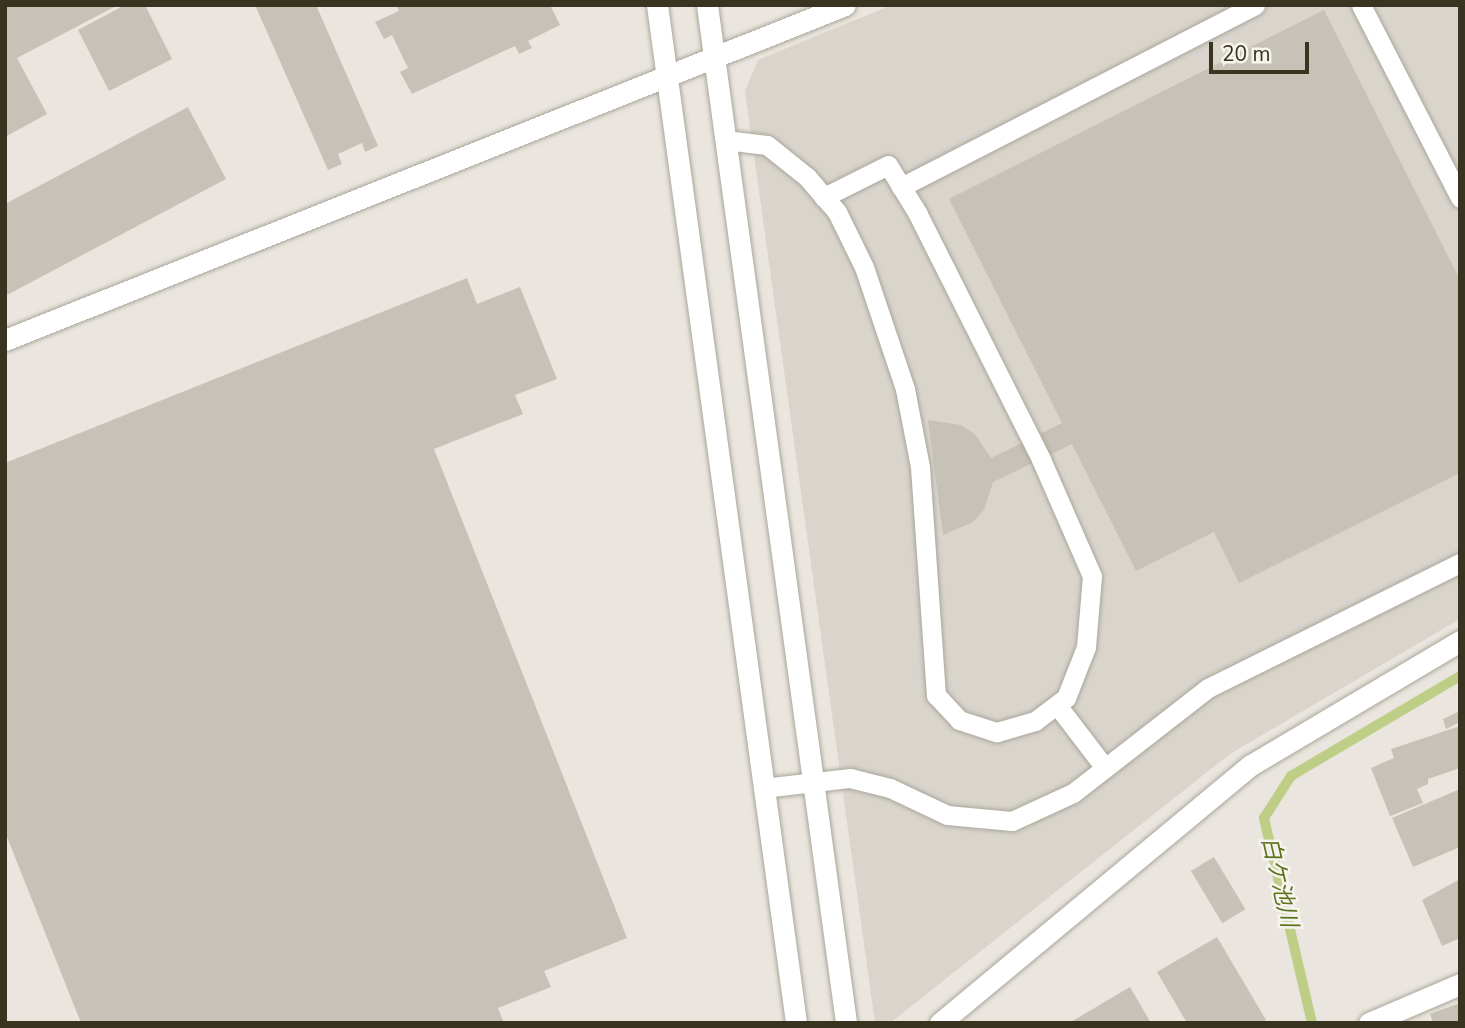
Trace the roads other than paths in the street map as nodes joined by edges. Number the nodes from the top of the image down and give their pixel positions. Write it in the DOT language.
graph roads {
  1 [pos="657,5"];
  2 [pos="707,5"];
  3 [pos="845,5"];
  4 [pos="1255,5"];
  5 [pos="1361,5"];
  6 [pos="713,59"];
  7 [pos="667,77"];
  8 [pos="725,140"];
  9 [pos="901,187"];
  10 [pos="824,197"];
  11 [pos="1460,198"];
  12 [pos="5,340"];
  13 [pos="1460,563"];
  14 [pos="1460,641"];
  15 [pos="1057,705"];
  16 [pos="1105,768"];
  17 [pos="813,782"];
  18 [pos="763,788"];
  19 [pos="1460,984"];
  20 [pos="796,1023"];
  21 [pos="846,1023"];
  22 [pos="940,1023"];
  23 [pos="1368,1023"];
  1 -- 7 [label="street"];
  2 -- 6 [label="street"];
  3 -- 6 [label="street"];
  4 -- 9 [label="lane"];
  5 -- 11 [label="lane"];
  6 -- 7 [label="street"];
  6 -- 8 [label="street"];
  7 -- 12 [label="street"];
  7 -- 18 [label="street"];
  8 -- 10 [label="lane"];
  8 -- 17 [label="street"];
  9 -- 10 [label="lane"];
  9 -- 15 [label="lane"];
  10 -- 15 [label="lane"];
  13 -- 16 [label="lane"];
  14 -- 22 [label="street"];
  15 -- 16 [label="lane"];
  16 -- 17 [label="lane"];
  17 -- 18 [label="lane"];
  17 -- 21 [label="street"];
  18 -- 20 [label="street"];
  19 -- 23 [label="street"];
}
